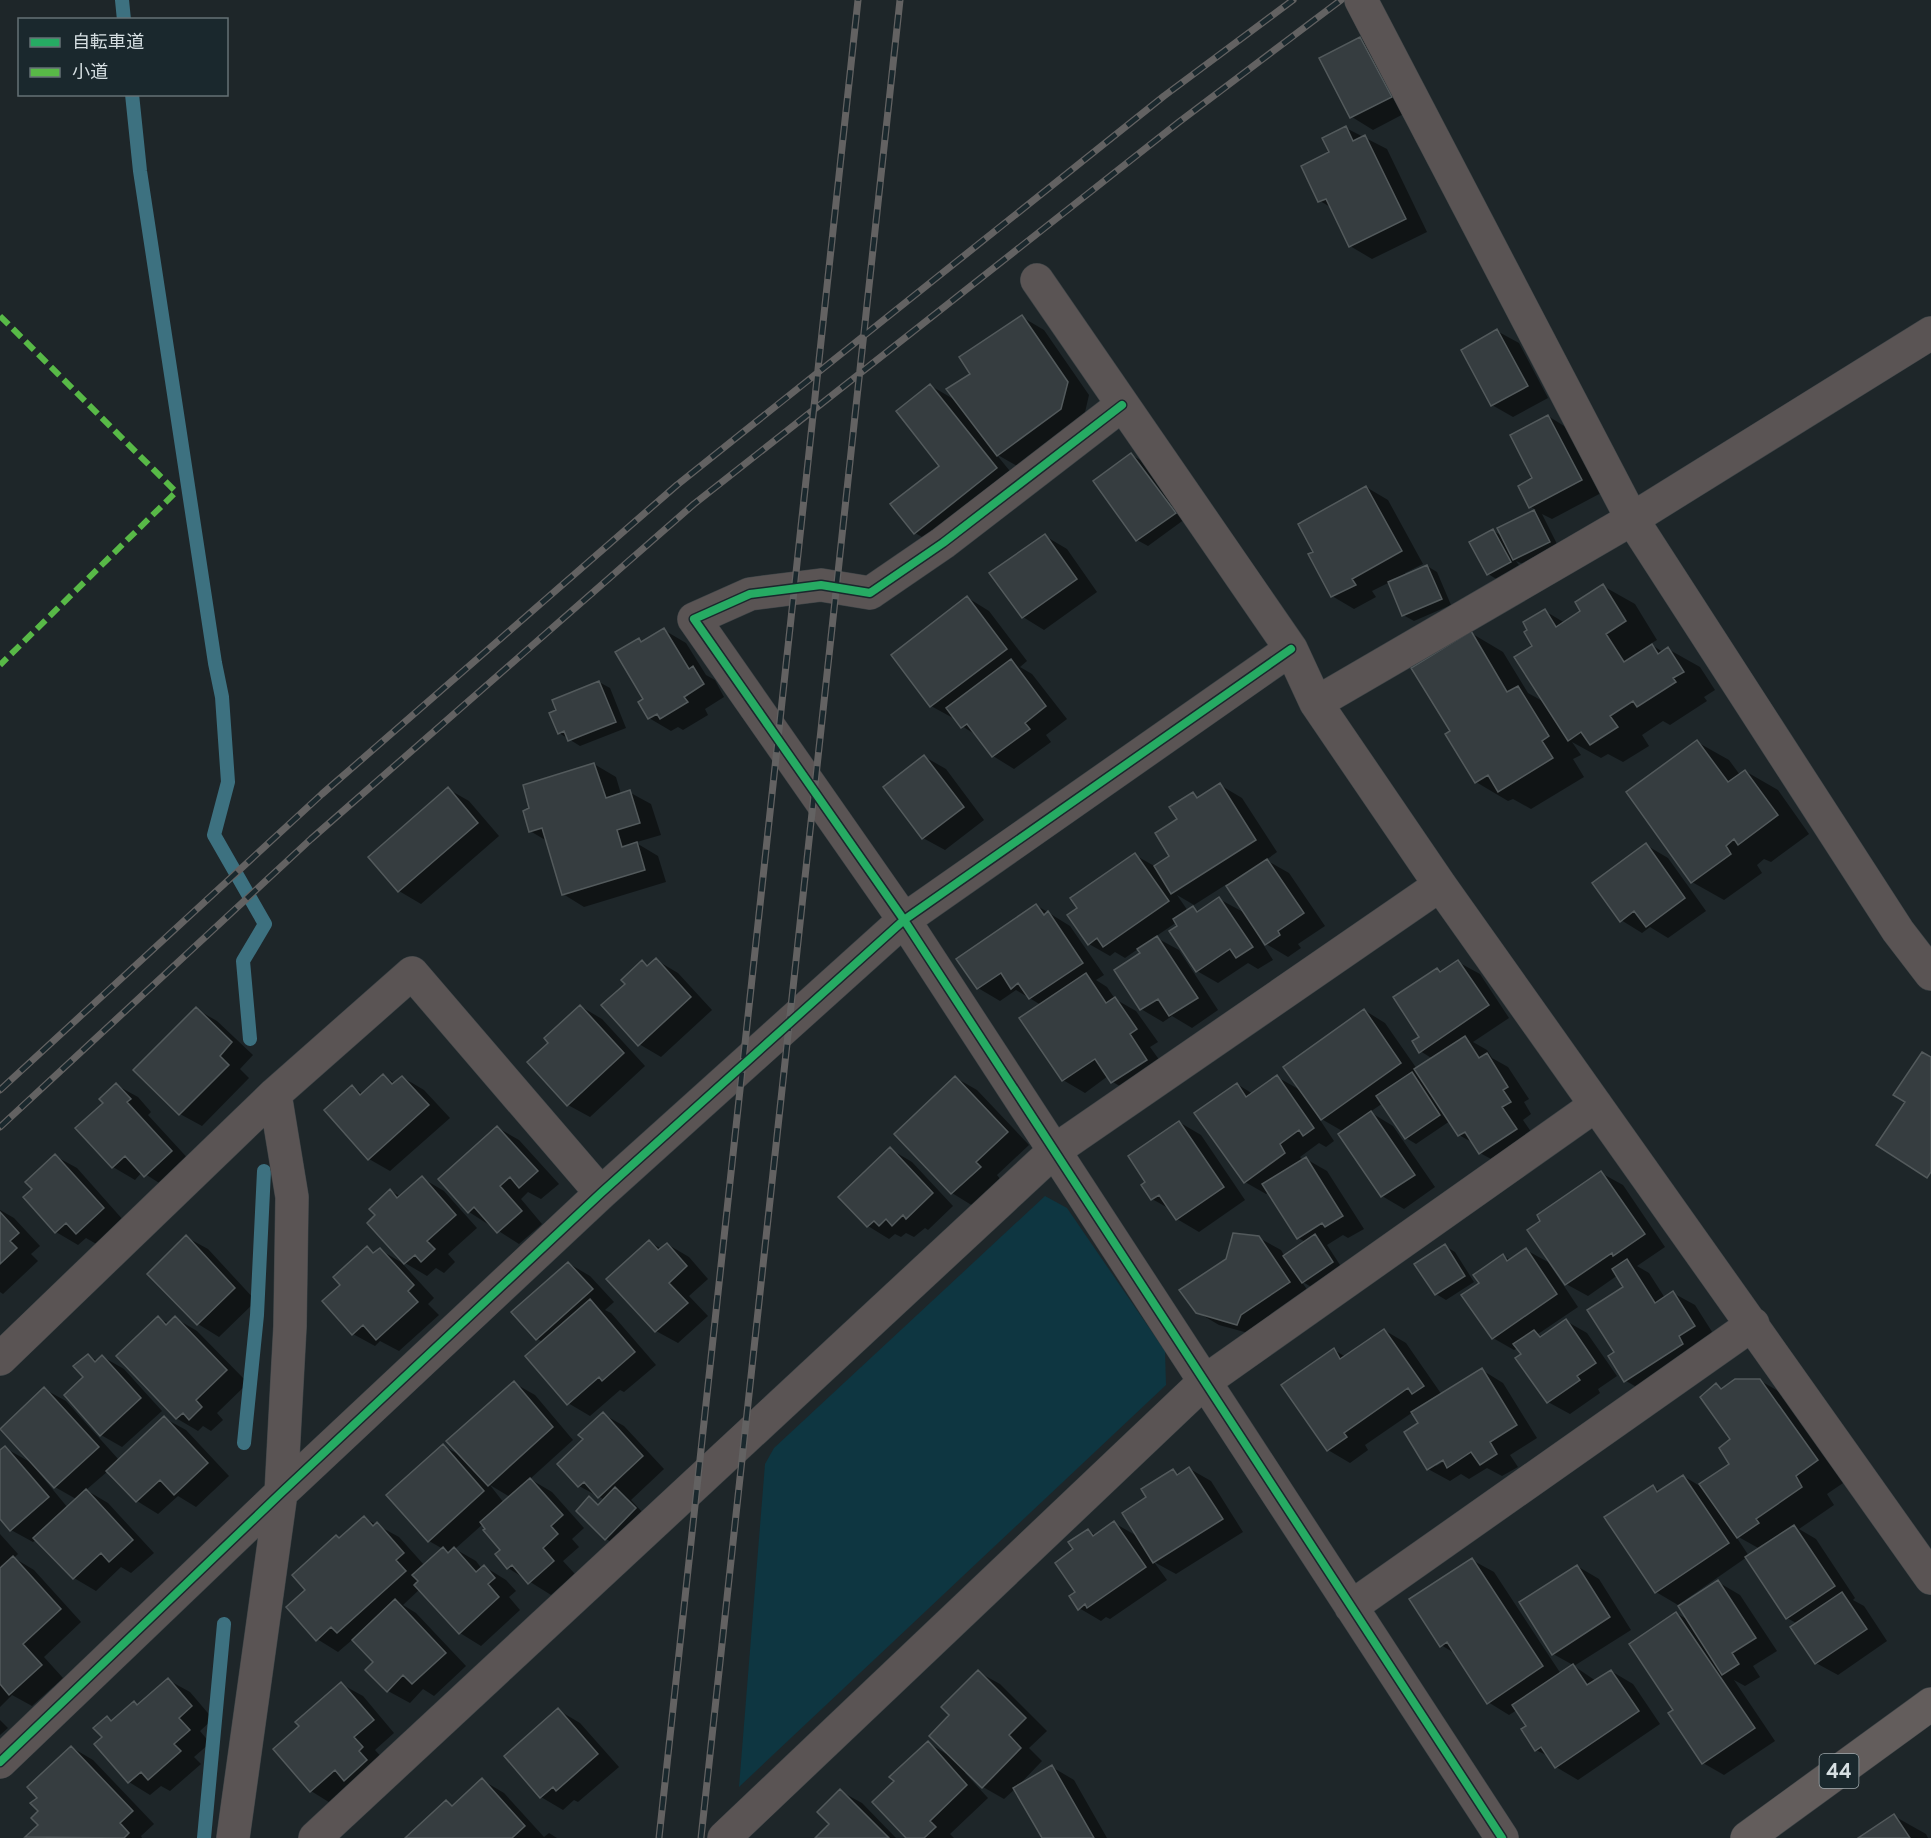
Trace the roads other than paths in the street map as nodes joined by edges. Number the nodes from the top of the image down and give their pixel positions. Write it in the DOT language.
graph roads {
  1 [pos="1361,0"];
  2 [pos="1037,280"];
  3 [pos="1931,333"];
  4 [pos="1122,405"];
  5 [pos="1632,519"];
  6 [pos="1291,649"];
  7 [pos="1316,703"];
  8 [pos="1440,885"];
  9 [pos="904,920"];
  10 [pos="1931,974"];
  11 [pos="275,1094"];
  12 [pos="1596,1105"];
  13 [pos="1054,1151"];
  14 [pos="602,1193"];
  15 [pos="1753,1324"];
  16 [pos="0,1359"];
  17 [pos="1204,1382"];
  18 [pos="281,1493"];
  19 [pos="1931,1578"];
  20 [pos="1351,1607"];
  21 [pos="1931,1704"];
  22 [pos="0,1762"];
  23 [pos="233,1838"];
  24 [pos="315,1838"];
  25 [pos="724,1838"];
  26 [pos="1502,1838"];
  27 [pos="1747,1838"];
  1 -- 5 [label="street"];
  2 -- 4 [label="street"];
  3 -- 5 [label="street"];
  4 -- 6 [label="street"];
  4 -- 9 [label="street"];
  5 -- 7 [label="street"];
  5 -- 10 [label="street"];
  6 -- 7 [label="street"];
  6 -- 9 [label="street"];
  7 -- 8 [label="street"];
  8 -- 12 [label="street"];
  8 -- 13 [label="street"];
  9 -- 13 [label="street"];
  9 -- 14 [label="street"];
  11 -- 14 [label="street"];
  11 -- 16 [label="street"];
  11 -- 18 [label="street"];
  12 -- 15 [label="street"];
  12 -- 17 [label="street"];
  13 -- 17 [label="street"];
  13 -- 24 [label="street"];
  14 -- 18 [label="street"];
  15 -- 19 [label="street"];
  15 -- 20 [label="street"];
  17 -- 20 [label="street"];
  17 -- 25 [label="street"];
  18 -- 22 [label="street"];
  18 -- 23 [label="street"];
  20 -- 26 [label="street"];
  21 -- 27 [label="main road, 44"];
}
